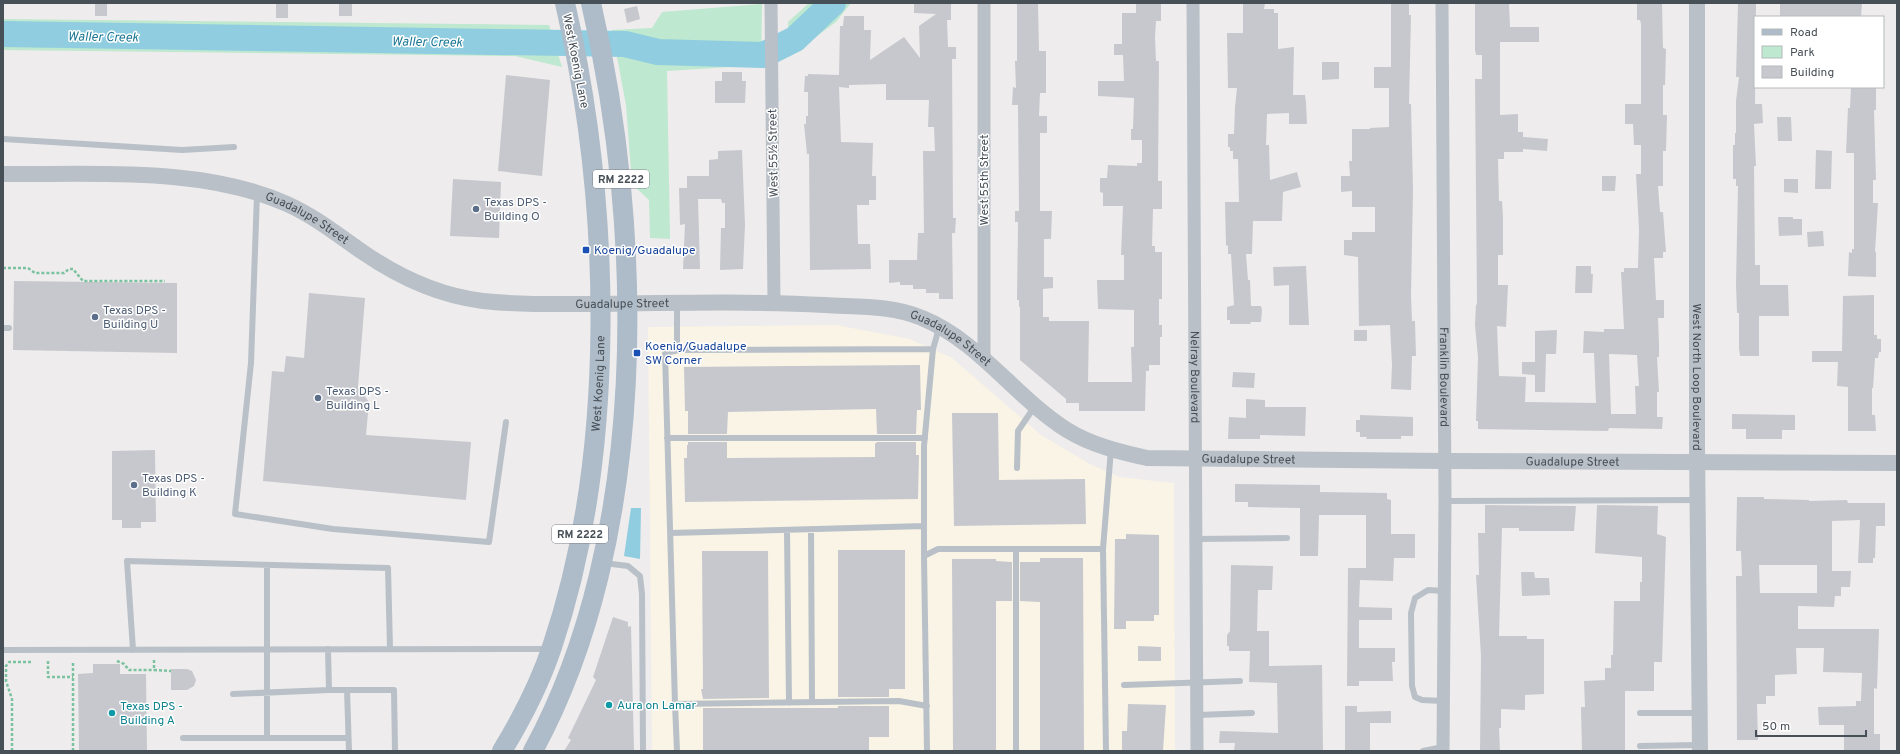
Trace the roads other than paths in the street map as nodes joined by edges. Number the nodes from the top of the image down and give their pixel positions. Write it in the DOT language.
graph roads {
  1 [pos="565,3"];
  2 [pos="591,3"];
  3 [pos="772,3"];
  4 [pos="984,3"];
  5 [pos="1193,3"];
  6 [pos="1442,3"];
  7 [pos="1697,3"];
  8 [pos="3,139"];
  9 [pos="234,147"];
  10 [pos="3,174"];
  11 [pos="257,194"];
  12 [pos="774,302"];
  13 [pos="677,303"];
  14 [pos="600,304"];
  15 [pos="627,304"];
  16 [pos="940,327"];
  17 [pos="933,349"];
  18 [pos="677,350"];
  19 [pos="984,358"];
  20 [pos="1035,406"];
  21 [pos="506,422"];
  22 [pos="667,438"];
  23 [pos="924,438"];
  24 [pos="1111,448"];
  25 [pos="1195,459"];
  26 [pos="1444,461"];
  27 [pos="1698,462"];
  28 [pos="1897,463"];
  29 [pos="1017,468"];
  30 [pos="1698,500"];
  31 [pos="1445,501"];
  32 [pos="924,526"];
  33 [pos="812,529"];
  34 [pos="787,530"];
  35 [pos="670,533"];
  36 [pos="1286,538"];
  37 [pos="1196,539"];
  38 [pos="1016,549"];
  39 [pos="1103,550"];
  40 [pos="924,556"];
  41 [pos="602,563"];
  42 [pos="267,566"];
  43 [pos="1444,591"];
  44 [pos="328,649"];
  45 [pos="390,649"];
  46 [pos="552,649"];
  47 [pos="3,650"];
  48 [pos="132,650"];
  49 [pos="267,650"];
  50 [pos="1240,681"];
  51 [pos="1197,684"];
  52 [pos="1124,685"];
  53 [pos="329,690"];
  54 [pos="347,690"];
  55 [pos="268,692"];
  56 [pos="233,694"];
  57 [pos="1442,701"];
  58 [pos="812,702"];
  59 [pos="789,703"];
  60 [pos="675,704"];
  61 [pos="927,706"];
  62 [pos="1252,713"];
  63 [pos="1640,713"];
  64 [pos="1700,713"];
  65 [pos="1197,715"];
  66 [pos="183,738"];
  67 [pos="267,738"];
  68 [pos="348,738"];
  69 [pos="1640,746"];
  70 [pos="1700,748"];
  71 [pos="1443,749"];
  72 [pos="349,751"];
  73 [pos="395,751"];
  74 [pos="502,751"];
  75 [pos="533,751"];
  76 [pos="643,751"];
  77 [pos="677,751"];
  78 [pos="927,751"];
  79 [pos="1016,751"];
  80 [pos="1106,751"];
  81 [pos="1198,751"];
  82 [pos="1423,751"];
  1 -- 14 [label="main road, West Koenig Lane / RM 2222"];
  2 -- 15 [label="main road, RM 2222"];
  3 -- 12 [label="street, West 55½ Street"];
  4 -- 19 [label="street, West 55th Street"];
  5 -- 25 [label="street, Nelray Boulevard"];
  6 -- 26 [label="street, Franklin Boulevard"];
  7 -- 27 [label="street, West North Loop Boulevard"];
  8 -- 9 [label="lane"];
  10 -- 11 [label="street, Guadalupe Street"];
  11 -- 14 [label="street, Guadalupe Street"];
  11 -- 21 [label="lane"];
  12 -- 13 [label="street, Guadalupe Street"];
  12 -- 16 [label="street, Guadalupe Street"];
  13 -- 15 [label="street, Guadalupe Street"];
  13 -- 18 [label="lane"];
  14 -- 15 [label="street, Guadalupe Street"];
  14 -- 46 [label="main road, West Koenig Lane / RM 2222"];
  15 -- 41 [label="main road, RM 2222"];
  16 -- 17 [label="lane"];
  16 -- 19 [label="street, Guadalupe Street"];
  17 -- 18 [label="lane"];
  17 -- 23 [label="lane"];
  18 -- 22 [label="lane"];
  19 -- 20 [label="street, Guadalupe Street"];
  20 -- 24 [label="street, Guadalupe Street"];
  20 -- 29 [label="lane"];
  22 -- 23 [label="lane"];
  22 -- 35 [label="lane"];
  23 -- 32 [label="lane"];
  24 -- 25 [label="street, Guadalupe Street"];
  24 -- 39 [label="lane"];
  25 -- 26 [label="street, Guadalupe Street"];
  25 -- 37 [label="street, Nelray Boulevard"];
  26 -- 27 [label="street, Guadalupe Street"];
  26 -- 31 [label="street, Franklin Boulevard"];
  27 -- 28 [label="street, Guadalupe Street"];
  27 -- 30 [label="street, West North Loop Boulevard"];
  30 -- 31 [label="lane"];
  30 -- 64 [label="street, West North Loop Boulevard"];
  31 -- 43 [label="street, Franklin Boulevard"];
  32 -- 33 [label="lane"];
  32 -- 40 [label="lane"];
  33 -- 34 [label="lane"];
  33 -- 58 [label="lane"];
  34 -- 35 [label="lane"];
  34 -- 59 [label="lane"];
  35 -- 60 [label="lane"];
  36 -- 37 [label="lane"];
  37 -- 51 [label="street, Nelray Boulevard"];
  38 -- 39 [label="lane"];
  38 -- 40 [label="lane"];
  38 -- 79 [label="lane"];
  39 -- 80 [label="lane"];
  40 -- 61 [label="lane"];
  41 -- 75 [label="main road, RM 2222"];
  41 -- 76 [label="lane"];
  42 -- 45 [label="lane"];
  42 -- 48 [label="lane"];
  42 -- 49 [label="lane"];
  43 -- 57 [label="street, Franklin Boulevard"];
  43 -- 57 [label="lane"];
  44 -- 45 [label="lane"];
  44 -- 49 [label="lane"];
  44 -- 53 [label="lane"];
  45 -- 46 [label="lane"];
  46 -- 74 [label="main road, West Koenig Lane / RM 2222"];
  47 -- 48 [label="lane"];
  48 -- 49 [label="lane"];
  49 -- 55 [label="lane"];
  50 -- 51 [label="lane"];
  51 -- 52 [label="lane"];
  51 -- 65 [label="street, Nelray Boulevard"];
  53 -- 54 [label="lane"];
  53 -- 55 [label="lane"];
  54 -- 68 [label="lane"];
  54 -- 73 [label="lane"];
  55 -- 56 [label="lane"];
  55 -- 67 [label="lane"];
  57 -- 71 [label="street, Franklin Boulevard"];
  58 -- 59 [label="lane"];
  58 -- 61 [label="lane"];
  59 -- 60 [label="lane"];
  60 -- 77 [label="lane"];
  61 -- 78 [label="lane"];
  62 -- 65 [label="lane"];
  63 -- 64 [label="lane"];
  64 -- 70 [label="street, West North Loop Boulevard"];
  65 -- 81 [label="street, Nelray Boulevard"];
  66 -- 67 [label="lane"];
  67 -- 68 [label="lane"];
  68 -- 72 [label="lane"];
  69 -- 70 [label="lane"];
  71 -- 82 [label="lane"];
}
